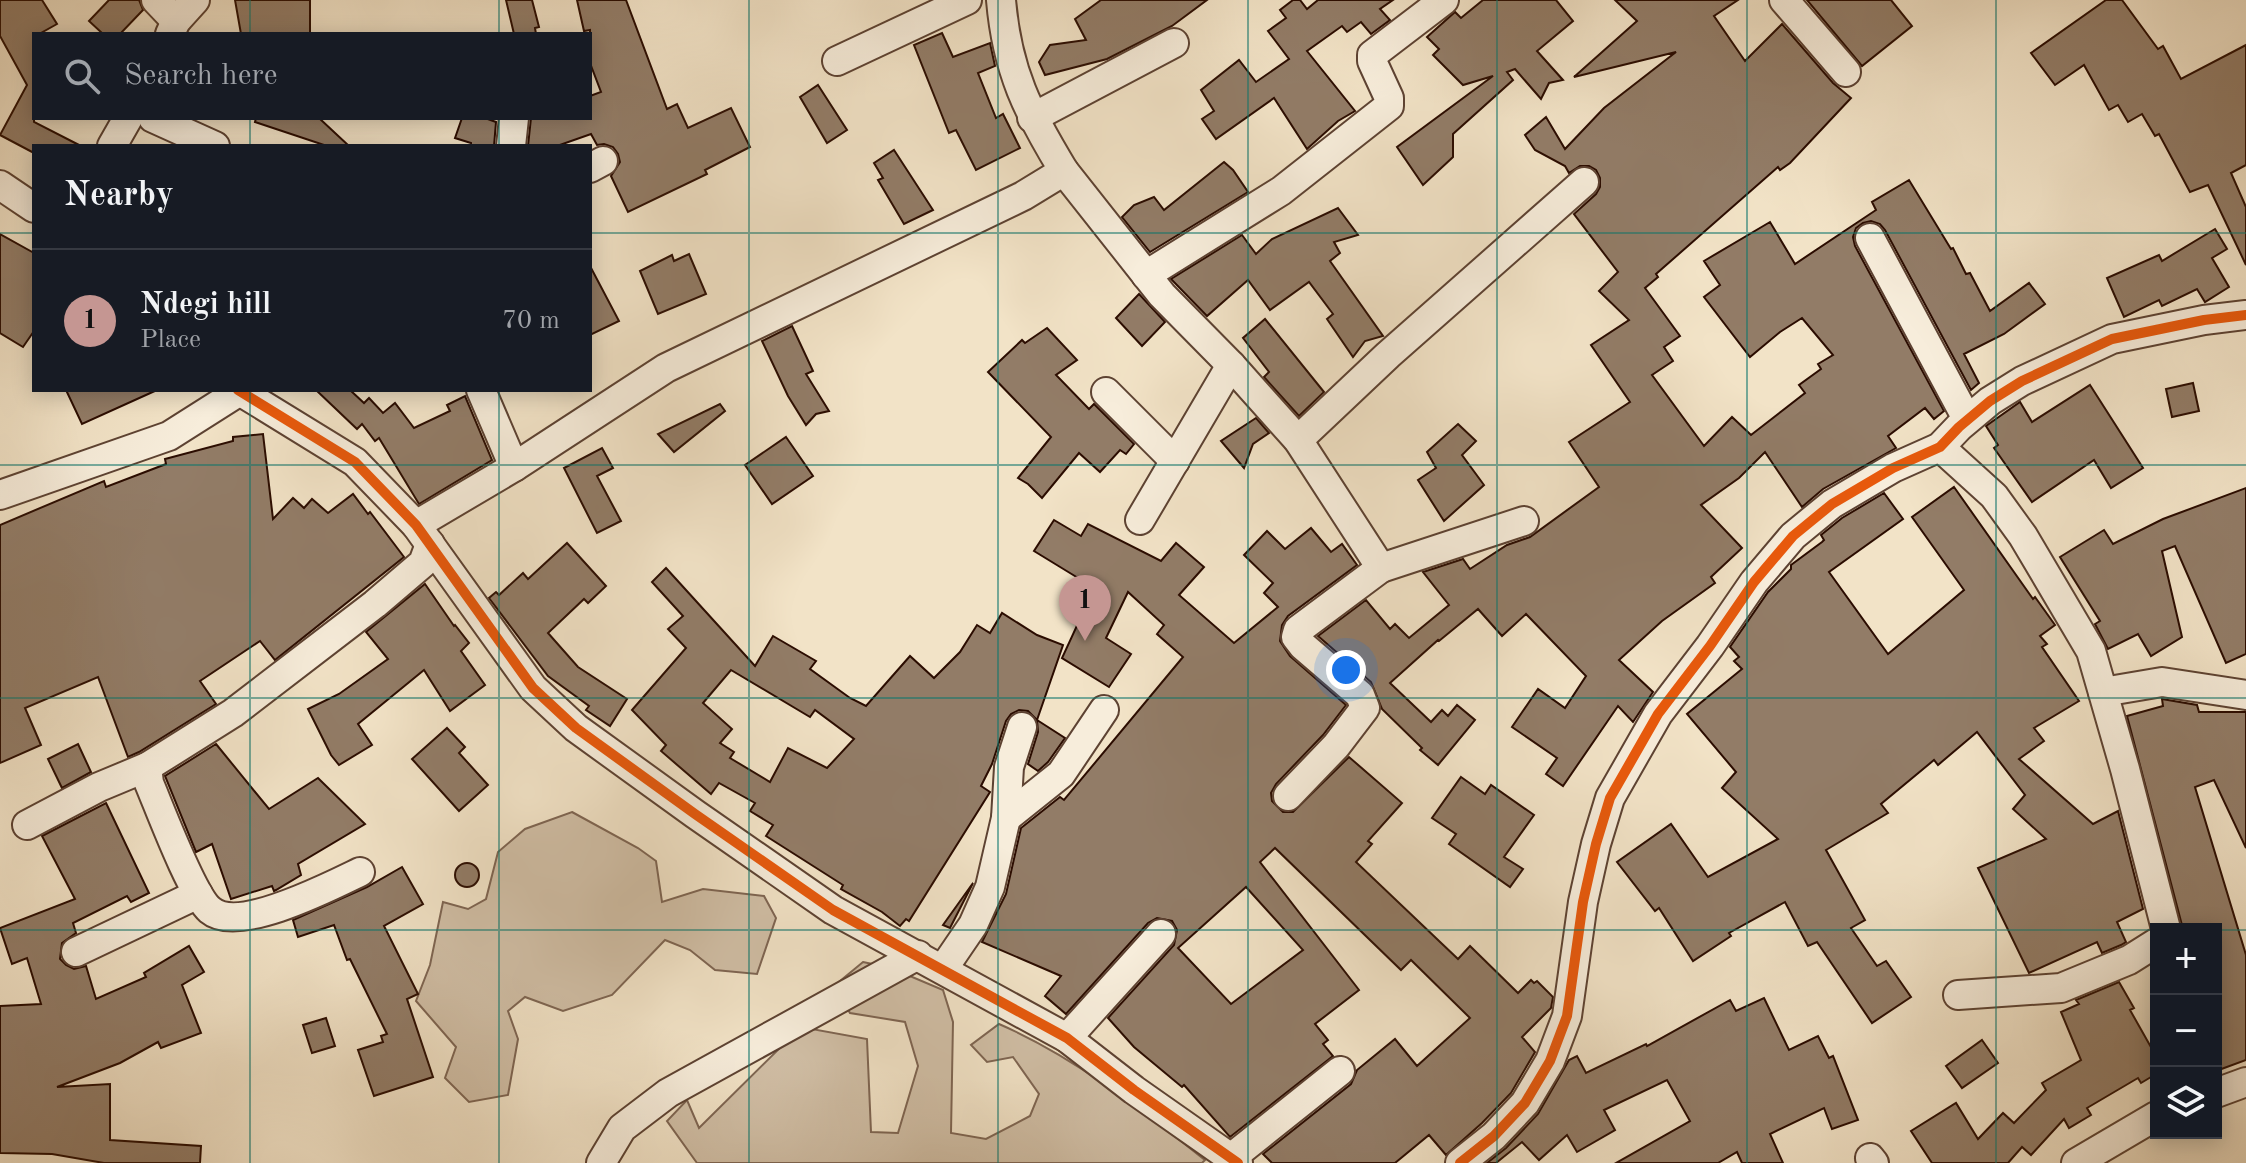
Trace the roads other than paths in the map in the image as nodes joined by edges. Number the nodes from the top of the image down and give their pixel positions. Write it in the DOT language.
graph roads {
  1 [pos="156,0"];
  2 [pos="967,0"];
  3 [pos="1001,0"];
  4 [pos="1444,0"];
  5 [pos="1784,0"];
  6 [pos="185,11"];
  7 [pos="1174,43"];
  8 [pos="837,61"];
  9 [pos="1846,72"];
  10 [pos="1032,118"];
  11 [pos="127,120"];
  12 [pos="157,120"];
  13 [pos="514,120"];
  14 [pos="113,144"];
  15 [pos="211,144"];
  16 [pos="511,144"];
  17 [pos="1064,171"];
  18 [pos="1584,182"];
  19 [pos="0,185"];
  20 [pos="32,207"];
  21 [pos="1870,238"];
  22 [pos="1146,275"];
  23 [pos="2246,315"];
  24 [pos="1231,365"];
  25 [pos="237,392"];
  26 [pos="241,392"];
  27 [pos="482,392"];
  28 [pos="1106,392"];
  29 [pos="1967,419"];
  30 [pos="1298,440"];
  31 [pos="1940,447"];
  32 [pos="1175,461"];
  33 [pos="514,467"];
  34 [pos="0,495"];
  35 [pos="1140,520"];
  36 [pos="1524,521"];
  37 [pos="423,535"];
  38 [pos="1381,568"];
  39 [pos="2103,692"];
  40 [pos="2246,695"];
  41 [pos="1104,710"];
  42 [pos="1022,727"];
  43 [pos="147,767"];
  44 [pos="1288,796"];
  45 [pos="1006,818"];
  46 [pos="27,825"];
  47 [pos="360,872"];
  48 [pos="198,894"];
  49 [pos="2164,923"];
  50 [pos="1161,934"];
  51 [pos="2150,947"];
  52 [pos="76,952"];
  53 [pos="918,955"];
  54 [pos="943,969"];
  55 [pos="1958,995"];
  56 [pos="1067,1038"];
  57 [pos="1340,1071"];
  58 [pos="2246,1082"];
  59 [pos="2222,1091"];
  60 [pos="2150,1120"];
  61 [pos="1235,1161"];
  62 [pos="601,1163"];
  63 [pos="1460,1163"];
  64 [pos="2076,1163"];
  1 -- 6 [label="street"];
  2 -- 8 [label="street"];
  3 -- 10 [label="street"];
  4 -- 22 [label="street"];
  5 -- 9 [label="street"];
  7 -- 10 [label="street"];
  10 -- 17 [label="street"];
  11 -- 14 [label="street"];
  12 -- 15 [label="street"];
  13 -- 16 [label="street"];
  17 -- 22 [label="street"];
  17 -- 33 [label="street"];
  18 -- 30 [label="street"];
  19 -- 20 [label="street"];
  21 -- 29 [label="street"];
  22 -- 24 [label="street"];
  23 -- 29 [label="street"];
  24 -- 30 [label="street"];
  24 -- 32 [label="street"];
  25 -- 34 [label="street"];
  26 -- 37 [label="street"];
  27 -- 33 [label="street"];
  28 -- 32 [label="street"];
  29 -- 31 [label="street"];
  30 -- 38 [label="street"];
  31 -- 39 [label="street"];
  31 -- 63 [label="street"];
  32 -- 35 [label="street"];
  33 -- 37 [label="street"];
  36 -- 38 [label="street"];
  37 -- 43 [label="street"];
  37 -- 53 [label="street"];
  38 -- 44 [label="street"];
  39 -- 40 [label="street"];
  39 -- 49 [label="street"];
  41 -- 45 [label="street"];
  42 -- 45 [label="street"];
  43 -- 46 [label="street"];
  43 -- 48 [label="street"];
  45 -- 54 [label="street"];
  47 -- 48 [label="street"];
  48 -- 52 [label="street"];
  50 -- 56 [label="street"];
  51 -- 55 [label="street"];
  53 -- 54 [label="street"];
  53 -- 62 [label="street"];
  54 -- 56 [label="street"];
  56 -- 61 [label="street"];
  57 -- 61 [label="street"];
  58 -- 59 [label="street"];
  60 -- 64 [label="street"];
}
